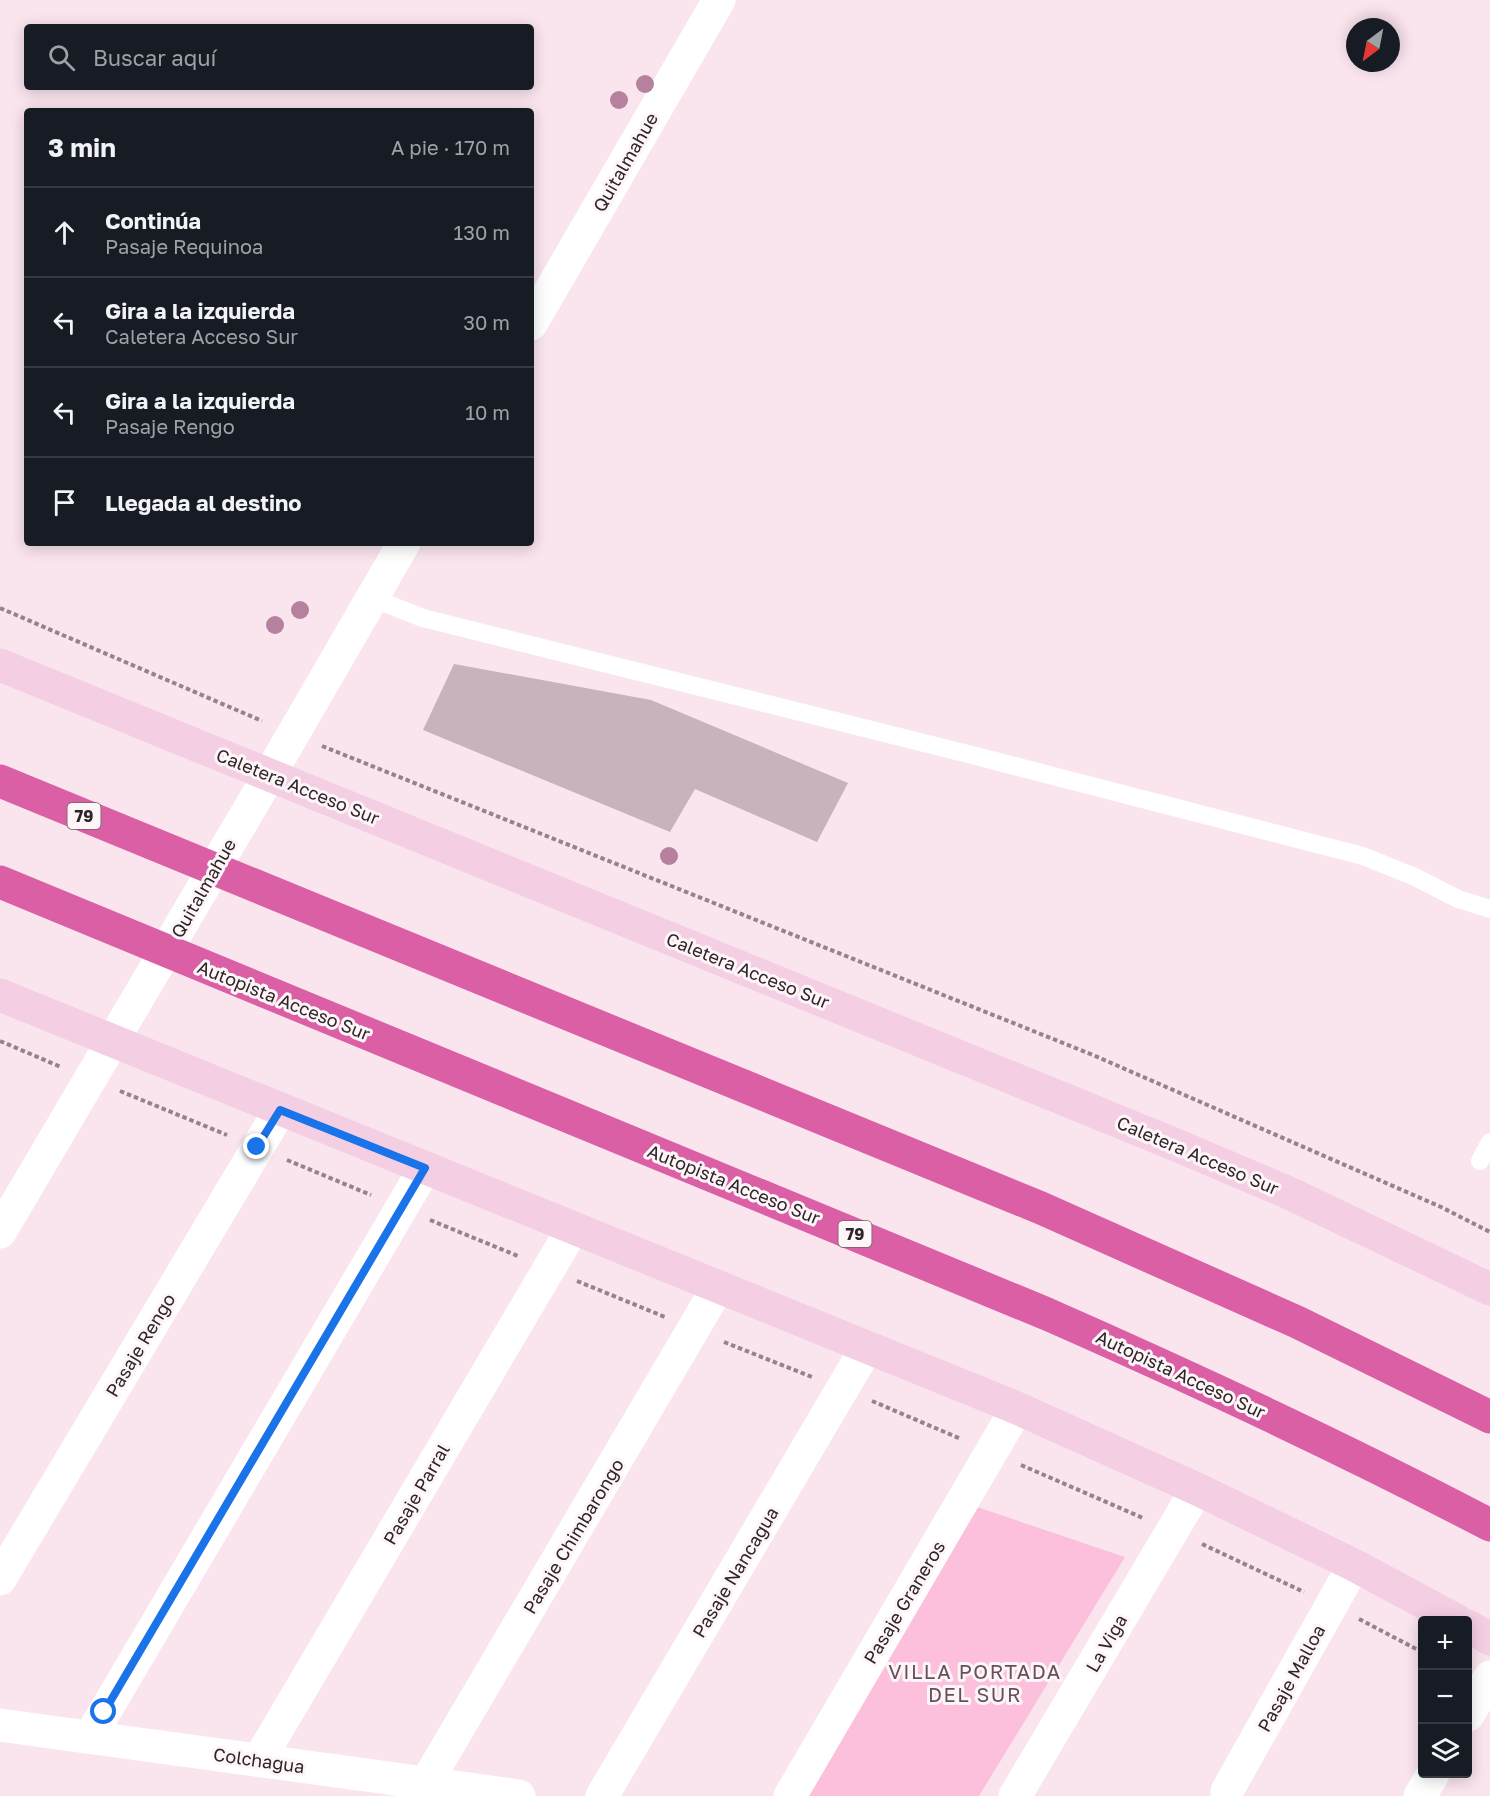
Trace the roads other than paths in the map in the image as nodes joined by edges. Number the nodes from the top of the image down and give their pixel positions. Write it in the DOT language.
graph roads {
  1 [pos="719,0"];
  2 [pos="534,319"];
  3 [pos="402,546"];
  4 [pos="372,598"];
  5 [pos="0,665"];
  6 [pos="270,774"];
  7 [pos="0,781"];
  8 [pos="0,882"];
  9 [pos="1490,909"];
  10 [pos="0,995"];
  11 [pos="112,1042"];
  12 [pos="280,1110"];
  13 [pos="1490,1142"];
  14 [pos="1480,1161"];
  15 [pos="425,1168"];
  16 [pos="573,1228"];
  17 [pos="0,1232"];
  18 [pos="718,1287"];
  19 [pos="1490,1289"];
  20 [pos="867,1347"];
  21 [pos="1017,1408"];
  22 [pos="1490,1417"];
  23 [pos="1197,1489"];
  24 [pos="1490,1525"];
  25 [pos="1354,1565"];
  26 [pos="0,1579"];
  27 [pos="1449,1616"];
  28 [pos="1472,1629"];
  29 [pos="1490,1639"];
  30 [pos="1490,1677"];
  31 [pos="1472,1707"];
  32 [pos="0,1725"];
  33 [pos="90,1737"];
  34 [pos="260,1760"];
  35 [pos="1430,1778"];
  36 [pos="426,1783"];
  37 [pos="1227,1791"];
  38 [pos="519,1796"];
  39 [pos="602,1796"];
  40 [pos="790,1796"];
  41 [pos="1016,1796"];
  42 [pos="1420,1796"];
  1 -- 2 [label="street, Quitalmahue"];
  3 -- 4 [label="street, Quitalmahue"];
  4 -- 6 [label="street, Quitalmahue"];
  4 -- 9 [label="lane"];
  5 -- 6 [label="main road, Caletera Acceso Sur"];
  6 -- 11 [label="street, Quitalmahue"];
  6 -- 19 [label="main road, Caletera Acceso Sur"];
  7 -- 22 [label="highway, 79"];
  8 -- 24 [label="highway, Autopista Acceso Sur / 79"];
  10 -- 11 [label="main road"];
  11 -- 12 [label="main road"];
  11 -- 17 [label="street, Quitalmahue"];
  12 -- 15 [label="main road"];
  12 -- 26 [label="street, Pasaje Rengo"];
  13 -- 14 [label="lane"];
  15 -- 16 [label="main road"];
  15 -- 33 [label="street"];
  16 -- 18 [label="main road"];
  16 -- 34 [label="street, Pasaje Parral"];
  18 -- 20 [label="main road"];
  18 -- 36 [label="street, Pasaje Chimbarongo"];
  20 -- 21 [label="main road"];
  20 -- 39 [label="street, Pasaje Nancagua"];
  21 -- 23 [label="main road"];
  21 -- 40 [label="street, Pasaje Graneros"];
  23 -- 25 [label="main road"];
  23 -- 41 [label="street, La Viga"];
  25 -- 27 [label="main road"];
  25 -- 37 [label="street, Pasaje Malloa"];
  28 -- 29 [label="main road"];
  30 -- 31 [label="street"];
  32 -- 33 [label="street, Colchagua"];
  33 -- 34 [label="street, Colchagua"];
  34 -- 36 [label="street, Colchagua"];
  35 -- 42 [label="street"];
  36 -- 38 [label="street, Colchagua"];
}
